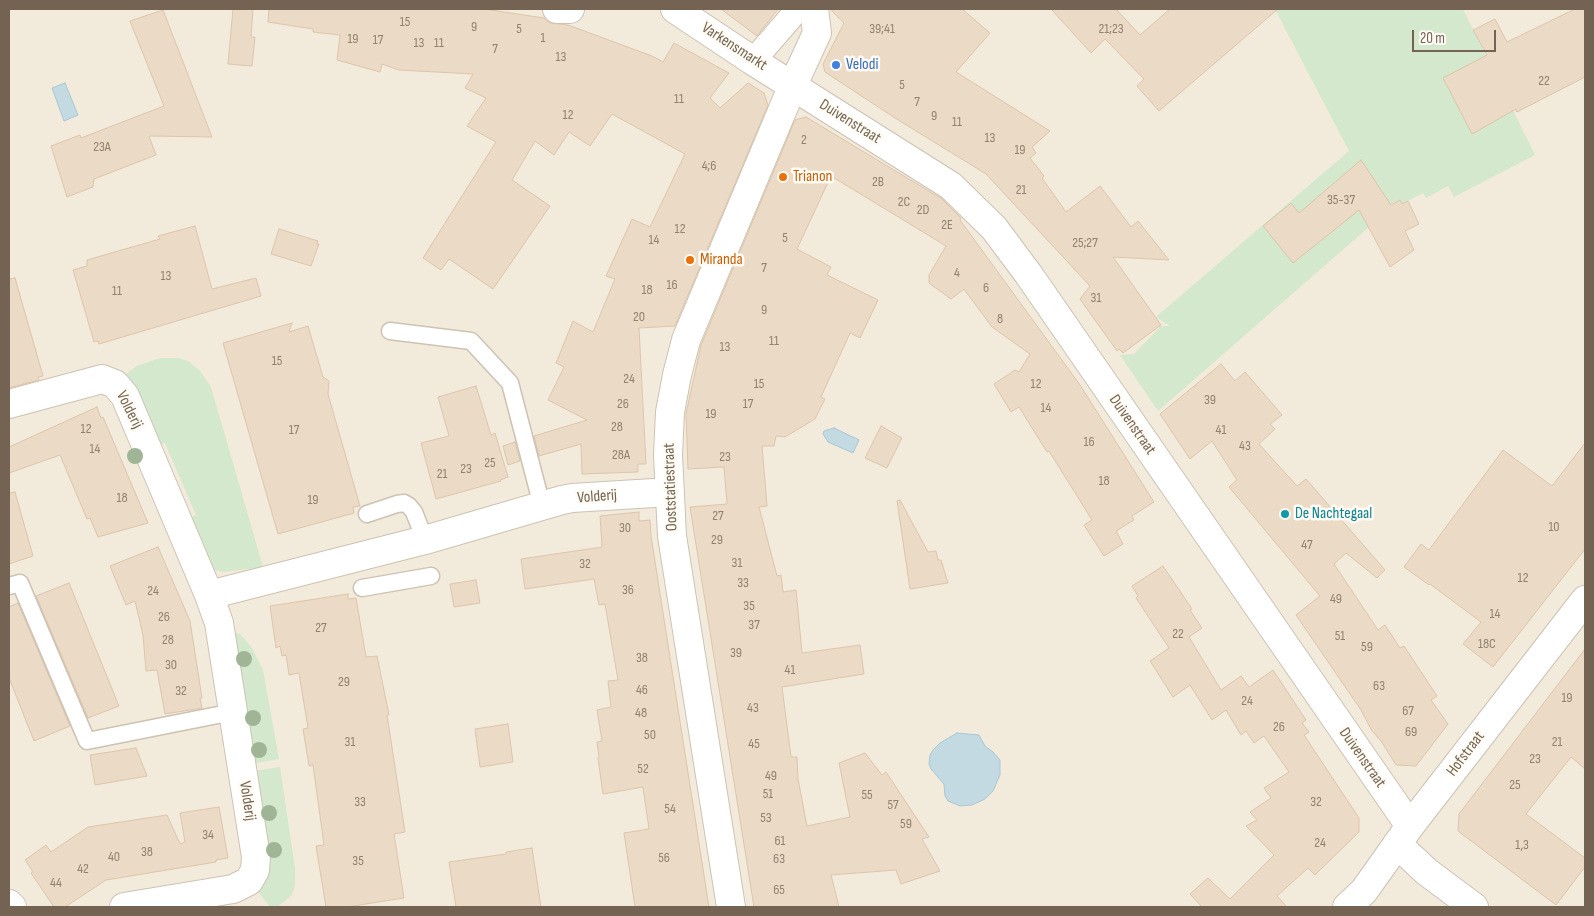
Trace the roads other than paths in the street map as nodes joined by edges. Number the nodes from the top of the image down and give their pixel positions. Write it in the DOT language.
graph roads {
  1 [pos="557,9"];
  2 [pos="570,9"];
  3 [pos="676,9"];
  4 [pos="798,9"];
  5 [pos="814,9"];
  6 [pos="753,61"];
  7 [pos="793,85"];
  8 [pos="390,332"];
  9 [pos="9,404"];
  10 [pos="670,492"];
  11 [pos="534,508"];
  12 [pos="367,514"];
  13 [pos="425,540"];
  14 [pos="431,576"];
  15 [pos="9,586"];
  16 [pos="362,588"];
  17 [pos="209,594"];
  18 [pos="1585,600"];
  19 [pos="233,712"];
  20 [pos="1404,835"];
  21 [pos="9,904"];
  22 [pos="12,907"];
  23 [pos="124,907"];
  24 [pos="731,907"];
  25 [pos="1347,907"];
  26 [pos="1474,907"];
  1 -- 2 [label="street"];
  3 -- 6 [label="street, Varkensmarkt"];
  4 -- 6 [label="street"];
  5 -- 7 [label="street, Ooststatiestraat"];
  6 -- 7 [label="street, Varkensmarkt"];
  7 -- 10 [label="street, Ooststatiestraat"];
  7 -- 20 [label="street, Duivenstraat"];
  8 -- 11 [label="lane"];
  9 -- 17 [label="street, Volderij"];
  10 -- 11 [label="street, Volderij"];
  10 -- 24 [label="street, Ooststatiestraat"];
  11 -- 13 [label="street, Volderij"];
  12 -- 13 [label="lane"];
  13 -- 17 [label="street"];
  14 -- 16 [label="lane"];
  15 -- 19 [label="lane"];
  17 -- 19 [label="street, Volderij"];
  18 -- 20 [label="street, Hofstraat"];
  19 -- 23 [label="street, Volderij"];
  20 -- 25 [label="street, Hofstraat"];
  20 -- 26 [label="street, Duivenstraat"];
  21 -- 22 [label="street"];
}
